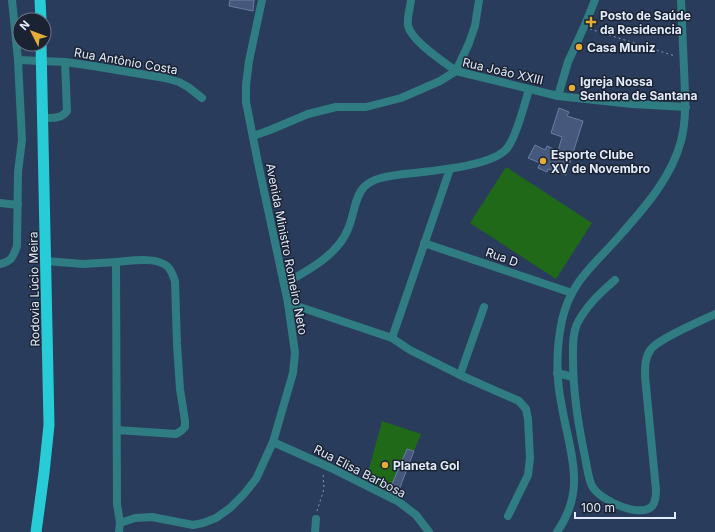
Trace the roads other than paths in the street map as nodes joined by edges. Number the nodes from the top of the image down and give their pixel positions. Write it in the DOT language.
graph roads {
  1 [pos="12,0"];
  2 [pos="40,0"];
  3 [pos="262,0"];
  4 [pos="411,0"];
  5 [pos="479,0"];
  6 [pos="595,0"];
  7 [pos="681,0"];
  8 [pos="40,12"];
  9 [pos="42,52"];
  10 [pos="18,60"];
  11 [pos="42,61"];
  12 [pos="65,62"];
  13 [pos="456,71"];
  14 [pos="529,90"];
  15 [pos="558,96"];
  16 [pos="202,98"];
  17 [pos="686,107"];
  18 [pos="44,118"];
  19 [pos="253,136"];
  20 [pos="450,169"];
  21 [pos="0,203"];
  22 [pos="18,205"];
  23 [pos="424,243"];
  24 [pos="46,261"];
  25 [pos="116,262"];
  26 [pos="0,264"];
  27 [pos="615,280"];
  28 [pos="284,284"];
  29 [pos="572,294"];
  30 [pos="288,304"];
  31 [pos="484,307"];
  32 [pos="715,314"];
  33 [pos="392,338"];
  34 [pos="557,373"];
  35 [pos="460,375"];
  36 [pos="573,377"];
  37 [pos="117,430"];
  38 [pos="273,442"];
  39 [pos="508,516"];
  40 [pos="316,519"];
  41 [pos="120,523"];
  42 [pos="36,532"];
  43 [pos="119,532"];
  44 [pos="314,532"];
  45 [pos="429,532"];
  46 [pos="557,532"];
  1 -- 10 [label="street"];
  2 -- 8 [label="highway"];
  3 -- 19 [label="street, Avenida Ministro Romeiro Neto"];
  4 -- 13 [label="street"];
  5 -- 13 [label="street"];
  6 -- 15 [label="street"];
  7 -- 17 [label="street"];
  9 -- 11 [label="highway, Rodovia Lúcio Meira"];
  10 -- 11 [label="street"];
  10 -- 22 [label="street"];
  11 -- 12 [label="street"];
  11 -- 18 [label="highway, Rodovia Lúcio Meira"];
  12 -- 16 [label="street, Rua Antônio Costa"];
  12 -- 18 [label="street, Rua Antônio Costa"];
  13 -- 14 [label="street, Rua João XXIII"];
  13 -- 19 [label="street, Rua João XXIII"];
  14 -- 15 [label="street, Rua João XXIII"];
  14 -- 20 [label="street"];
  15 -- 17 [label="street, Rua João XXIII"];
  17 -- 29 [label="street"];
  18 -- 24 [label="highway, Rodovia Lúcio Meira"];
  19 -- 28 [label="street, Avenida Ministro Romeiro Neto"];
  20 -- 23 [label="street"];
  20 -- 28 [label="street"];
  21 -- 22 [label="street"];
  22 -- 26 [label="street"];
  23 -- 29 [label="street, Rua D"];
  23 -- 33 [label="street"];
  24 -- 25 [label="street"];
  24 -- 42 [label="highway, Rodovia Lúcio Meira"];
  25 -- 37 [label="street"];
  25 -- 37 [label="street"];
  27 -- 36 [label="street"];
  28 -- 30 [label="street, Avenida Ministro Romeiro Neto"];
  29 -- 34 [label="street"];
  30 -- 33 [label="street"];
  30 -- 38 [label="street, Avenida Ministro Romeiro Neto"];
  31 -- 35 [label="street"];
  32 -- 36 [label="street"];
  33 -- 35 [label="street"];
  34 -- 36 [label="street"];
  34 -- 46 [label="street"];
  35 -- 39 [label="street"];
  37 -- 41 [label="street"];
  38 -- 41 [label="street, Avenida Ministro Romeiro Neto"];
  38 -- 45 [label="street, Rua Elisa Barbosa"];
  40 -- 44 [label="street"];
  41 -- 43 [label="street"];
}
